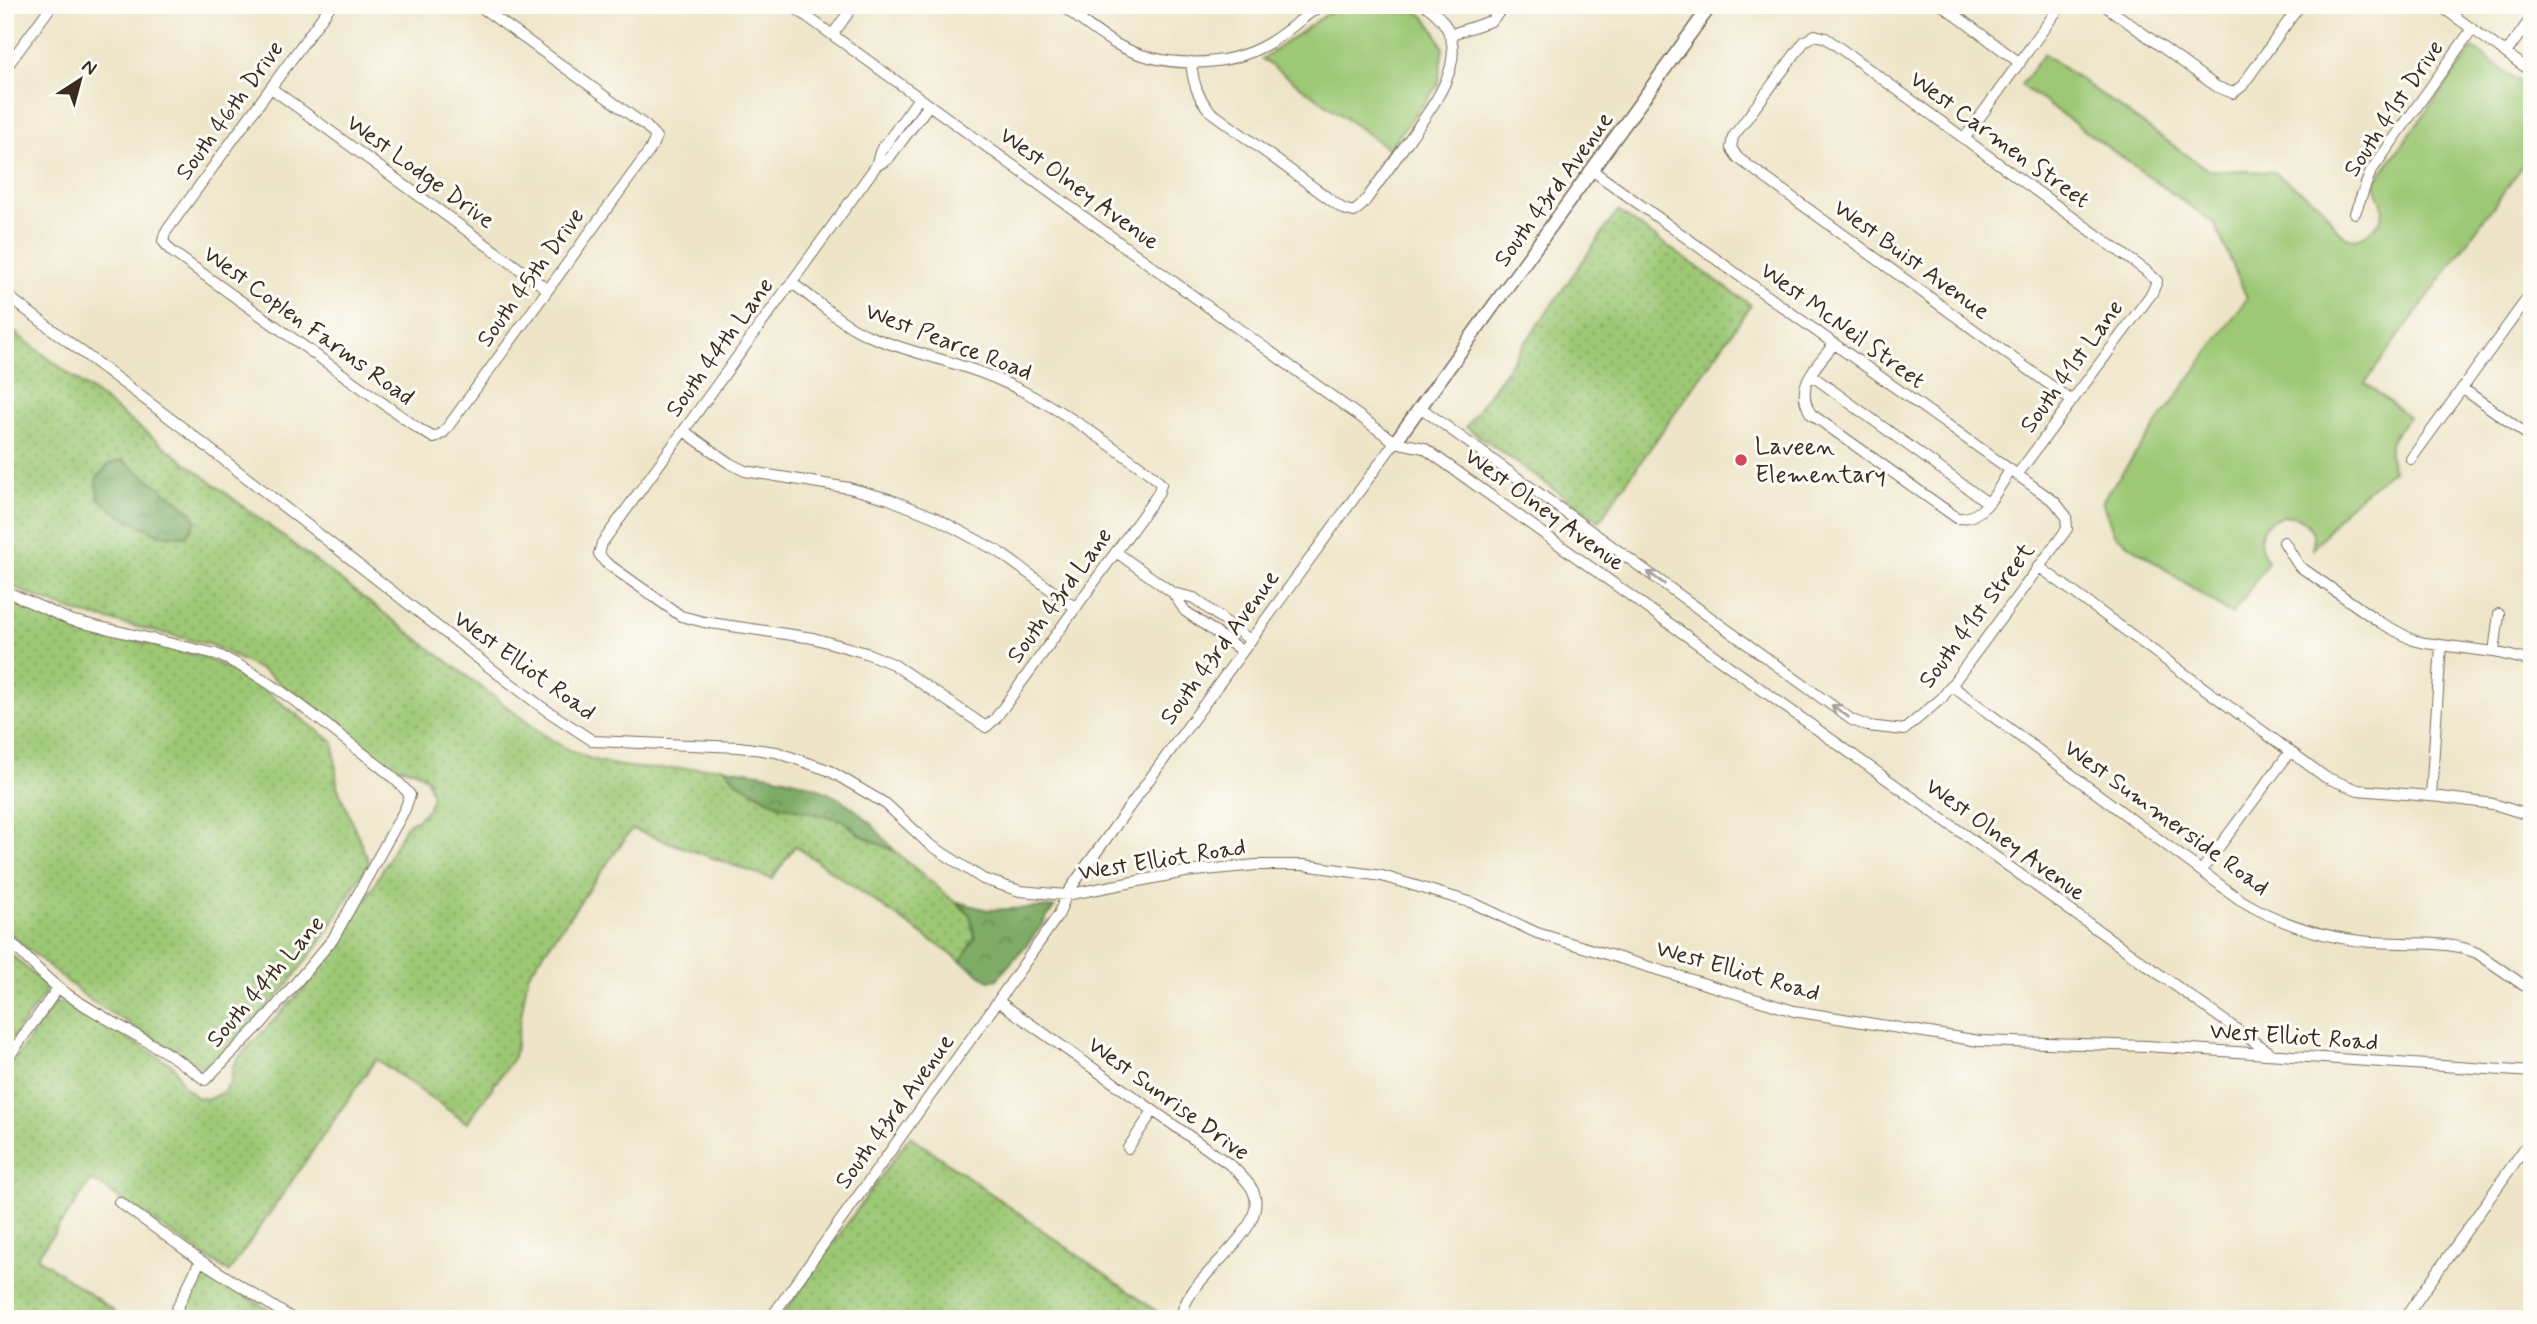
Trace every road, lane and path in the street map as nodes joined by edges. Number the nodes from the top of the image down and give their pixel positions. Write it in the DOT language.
graph roads {
  1 [pos="52,5"];
  2 [pos="331,5"];
  3 [pos="478,5"];
  4 [pos="792,5"];
  5 [pos="854,5"];
  6 [pos="1061,5"];
  7 [pos="1322,5"];
  8 [pos="1425,5"];
  9 [pos="1506,5"];
  10 [pos="1711,5"];
  11 [pos="1942,5"];
  12 [pos="2061,5"];
  13 [pos="2104,5"];
  14 [pos="2300,5"];
  15 [pos="2439,5"];
  16 [pos="2532,18"];
  17 [pos="2472,29"];
  18 [pos="833,34"];
  19 [pos="1449,35"];
  20 [pos="2506,53"];
  21 [pos="1191,62"];
  22 [pos="2020,63"];
  23 [pos="6,67"];
  24 [pos="2532,72"];
  25 [pos="271,88"];
  26 [pos="919,98"];
  27 [pos="929,105"];
  28 [pos="894,132"];
  29 [pos="903,139"];
  30 [pos="1964,139"];
  31 [pos="1731,148"];
  32 [pos="876,166"];
  33 [pos="1593,171"];
  34 [pos="2355,213"];
  35 [pos="163,241"];
  36 [pos="2157,281"];
  37 [pos="792,283"];
  38 [pos="547,289"];
  39 [pos="2532,292"];
  40 [pos="5,294"];
  41 [pos="1834,344"];
  42 [pos="1811,375"];
  43 [pos="2462,388"];
  44 [pos="2072,401"];
  45 [pos="1421,408"];
  46 [pos="684,431"];
  47 [pos="434,438"];
  48 [pos="2532,438"];
  49 [pos="1395,442"];
  50 [pos="2411,459"];
  51 [pos="2014,472"];
  52 [pos="1161,484"];
  53 [pos="1988,503"];
  54 [pos="2067,516"];
  55 [pos="2284,542"];
  56 [pos="1116,552"];
  57 [pos="2038,566"];
  58 [pos="7,592"];
  59 [pos="1173,593"];
  60 [pos="1076,608"];
  61 [pos="1211,610"];
  62 [pos="2499,614"];
  63 [pos="1202,623"];
  64 [pos="1251,640"];
  65 [pos="2441,645"];
  66 [pos="1242,651"];
  67 [pos="2494,652"];
  68 [pos="2532,661"];
  69 [pos="1952,685"];
  70 [pos="986,727"];
  71 [pos="2290,752"];
  72 [pos="2431,796"];
  73 [pos="2532,816"];
  74 [pos="2202,871"];
  75 [pos="1066,895"];
  76 [pos="5,938"];
  77 [pos="58,988"];
  78 [pos="2532,991"];
  79 [pos="999,1002"];
  80 [pos="2272,1054"];
  81 [pos="5,1062"];
  82 [pos="2532,1072"];
  83 [pos="1153,1111"];
  84 [pos="2532,1138"];
  85 [pos="1128,1148"];
  86 [pos="119,1202"];
  87 [pos="200,1261"];
  88 [pos="172,1319"];
  89 [pos="293,1319"];
  90 [pos="770,1319"];
  91 [pos="1181,1319"];
  92 [pos="2404,1319"];
  1 -- 23 [label="street"];
  2 -- 25 [label="street, South 46th Drive"];
  3 -- 38 [label="street, South 45th Drive"];
  4 -- 18 [label="street, West Olney Avenue"];
  5 -- 18 [label="street"];
  6 -- 21 [label="street"];
  7 -- 21 [label="street"];
  8 -- 19 [label="street"];
  9 -- 19 [label="street"];
  10 -- 33 [label="street, South 43rd Avenue"];
  11 -- 22 [label="street"];
  12 -- 22 [label="street"];
  13 -- 14 [label="street"];
  15 -- 17 [label="street"];
  16 -- 20 [label="street"];
  17 -- 20 [label="street"];
  17 -- 34 [label="street, South 41st Drive"];
  18 -- 26 [label="street, West Olney Avenue"];
  19 -- 21 [label="street"];
  20 -- 24 [label="street"];
  22 -- 30 [label="street"];
  25 -- 35 [label="street, South 46th Drive"];
  25 -- 38 [label="street, West Lodge Drive"];
  26 -- 27 [label="street, West Olney Avenue"];
  26 -- 28 [label="street, South 44th Lane"];
  27 -- 29 [label="street, South 44th Lane"];
  27 -- 49 [label="street, West Olney Avenue"];
  28 -- 29 [label="street"];
  28 -- 32 [label="street, South 44th Lane"];
  29 -- 32 [label="street, South 44th Lane"];
  30 -- 31 [label="street, West Carmen Street"];
  30 -- 36 [label="street, West Carmen Street"];
  31 -- 44 [label="street, West Buist Avenue"];
  32 -- 37 [label="street, South 44th Lane"];
  33 -- 41 [label="street, West McNeil Street"];
  33 -- 45 [label="street, South 43rd Avenue"];
  35 -- 47 [label="street, West Coplen Farms Road"];
  36 -- 44 [label="street, South 41st Lane"];
  37 -- 46 [label="street, South 44th Lane"];
  37 -- 52 [label="street, West Pearce Road"];
  38 -- 47 [label="street, South 45th Drive"];
  39 -- 43 [label="street"];
  40 -- 75 [label="street, West Elliot Road"];
  41 -- 42 [label="street"];
  41 -- 51 [label="street, West McNeil Street"];
  42 -- 53 [label="street"];
  42 -- 53 [label="street"];
  43 -- 48 [label="street"];
  43 -- 50 [label="street"];
  44 -- 51 [label="street, South 41st Lane"];
  45 -- 49 [label="street, South 43rd Avenue"];
  69 -- 45 [label="street, South 41st Street, one-way"];
  46 -- 60 [label="street"];
  46 -- 70 [label="street, South 44th Lane"];
  49 -- 64 [label="street, South 43rd Avenue"];
  49 -- 80 [label="street, West Olney Avenue"];
  51 -- 53 [label="street, South 41st Lane"];
  51 -- 54 [label="street, West McNeil Street"];
  52 -- 56 [label="street, South 43rd Lane"];
  54 -- 57 [label="street, South 41st Street"];
  55 -- 65 [label="street"];
  56 -- 59 [label="street"];
  56 -- 60 [label="street, South 43rd Lane"];
  57 -- 69 [label="street, South 41st Street"];
  57 -- 71 [label="street"];
  58 -- 77 [label="street, South 44th Lane"];
  59 -- 61 [label="street"];
  59 -- 63 [label="street"];
  60 -- 70 [label="street, South 43rd Lane"];
  61 -- 63 [label="street"];
  61 -- 64 [label="street"];
  62 -- 67 [label="street"];
  63 -- 66 [label="street"];
  64 -- 66 [label="street, South 43rd Avenue"];
  65 -- 67 [label="street"];
  65 -- 72 [label="street"];
  66 -- 75 [label="street, South 43rd Avenue"];
  67 -- 68 [label="street"];
  69 -- 74 [label="street, West Summerside Road"];
  71 -- 72 [label="street"];
  71 -- 74 [label="street"];
  72 -- 73 [label="street"];
  74 -- 78 [label="street, West Summerside Road"];
  75 -- 79 [label="street, South 43rd Avenue"];
  75 -- 80 [label="street, West Elliot Road"];
  76 -- 77 [label="street"];
  77 -- 81 [label="street"];
  79 -- 83 [label="street, West Sunrise Drive"];
  79 -- 90 [label="street, South 43rd Avenue"];
  80 -- 82 [label="street, West Elliot Road"];
  83 -- 85 [label="street"];
  83 -- 91 [label="street, West Sunrise Drive"];
  84 -- 92 [label="street"];
  86 -- 87 [label="street"];
  87 -- 88 [label="street"];
  87 -- 89 [label="street"];
}
